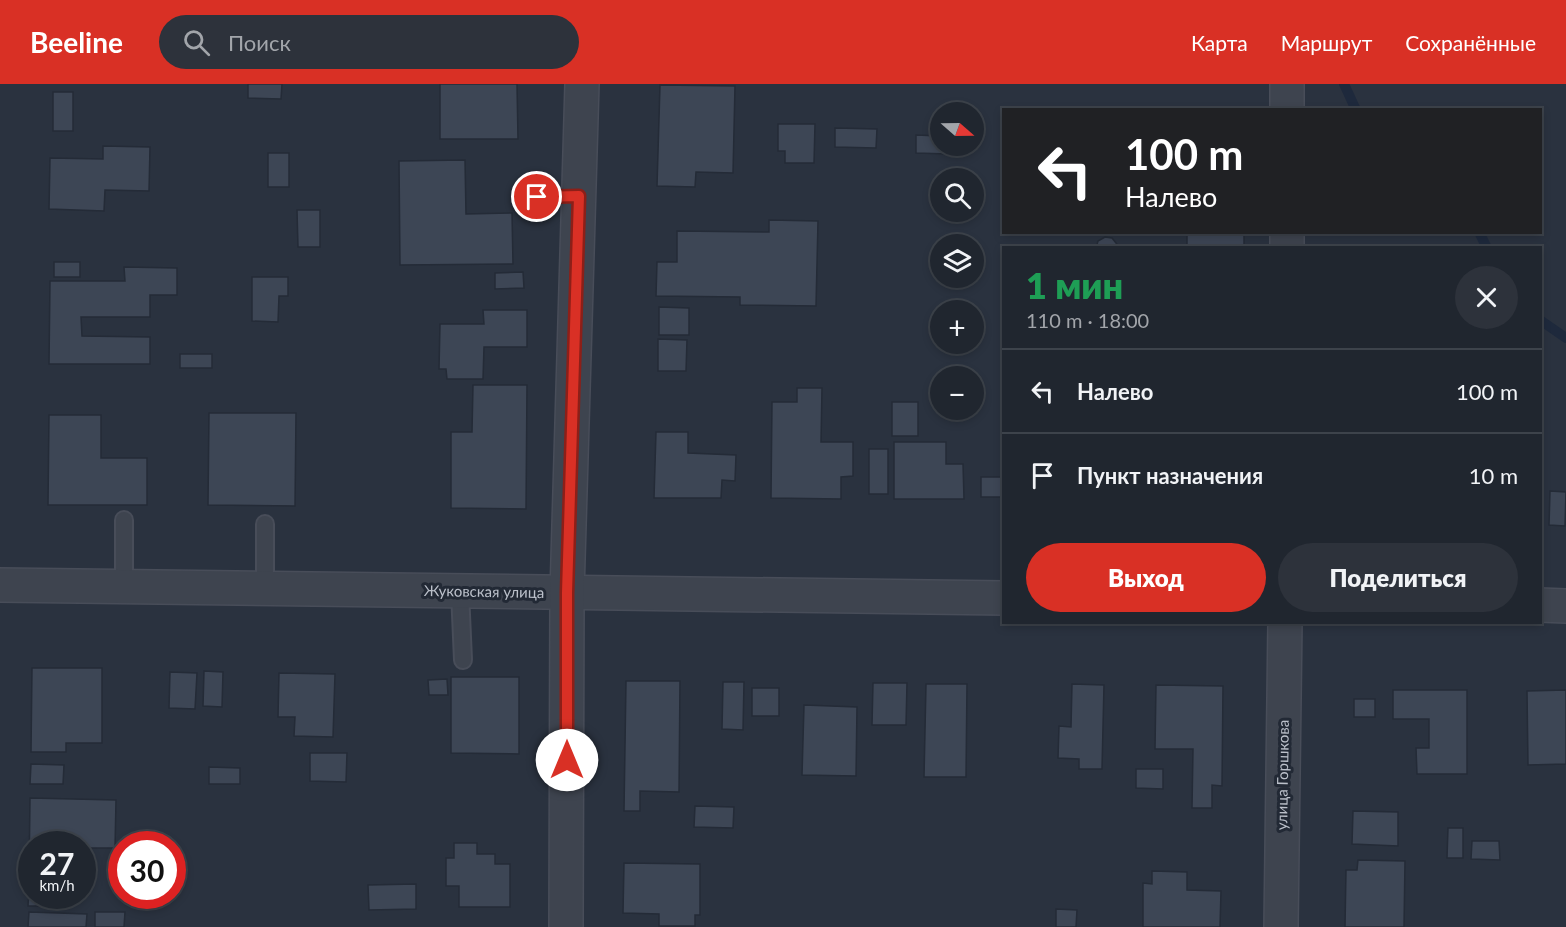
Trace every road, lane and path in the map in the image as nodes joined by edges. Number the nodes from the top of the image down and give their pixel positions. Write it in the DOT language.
graph roads {
  1 [pos="582,84"];
  2 [pos="1287,84"];
  3 [pos="1287,108"];
  4 [pos="579,196"];
  5 [pos="537,197"];
  6 [pos="124,520"];
  7 [pos="265,524"];
  8 [pos="0,585"];
  9 [pos="124,586"];
  10 [pos="265,589"];
  11 [pos="460,592"];
  12 [pos="567,593"];
  13 [pos="1002,598"];
  14 [pos="1542,605"];
  15 [pos="1566,606"];
  16 [pos="1285,624"];
  17 [pos="463,660"];
  18 [pos="566,927"];
  19 [pos="1281,927"];
  1 -- 4 [label="street"];
  2 -- 3 [label="street"];
  4 -- 5 [label="lane"];
  4 -- 12 [label="street"];
  6 -- 9 [label="lane"];
  7 -- 10 [label="lane"];
  8 -- 9 [label="street, Жуковская улица"];
  9 -- 10 [label="street, Жуковская улица"];
  10 -- 11 [label="street, Жуковская улица"];
  11 -- 12 [label="street, Жуковская улица"];
  11 -- 17 [label="lane"];
  12 -- 13 [label="street, Жуковская улица"];
  12 -- 18 [label="street"];
  14 -- 15 [label="street"];
  16 -- 19 [label="street, улица Горшкова"];
}
